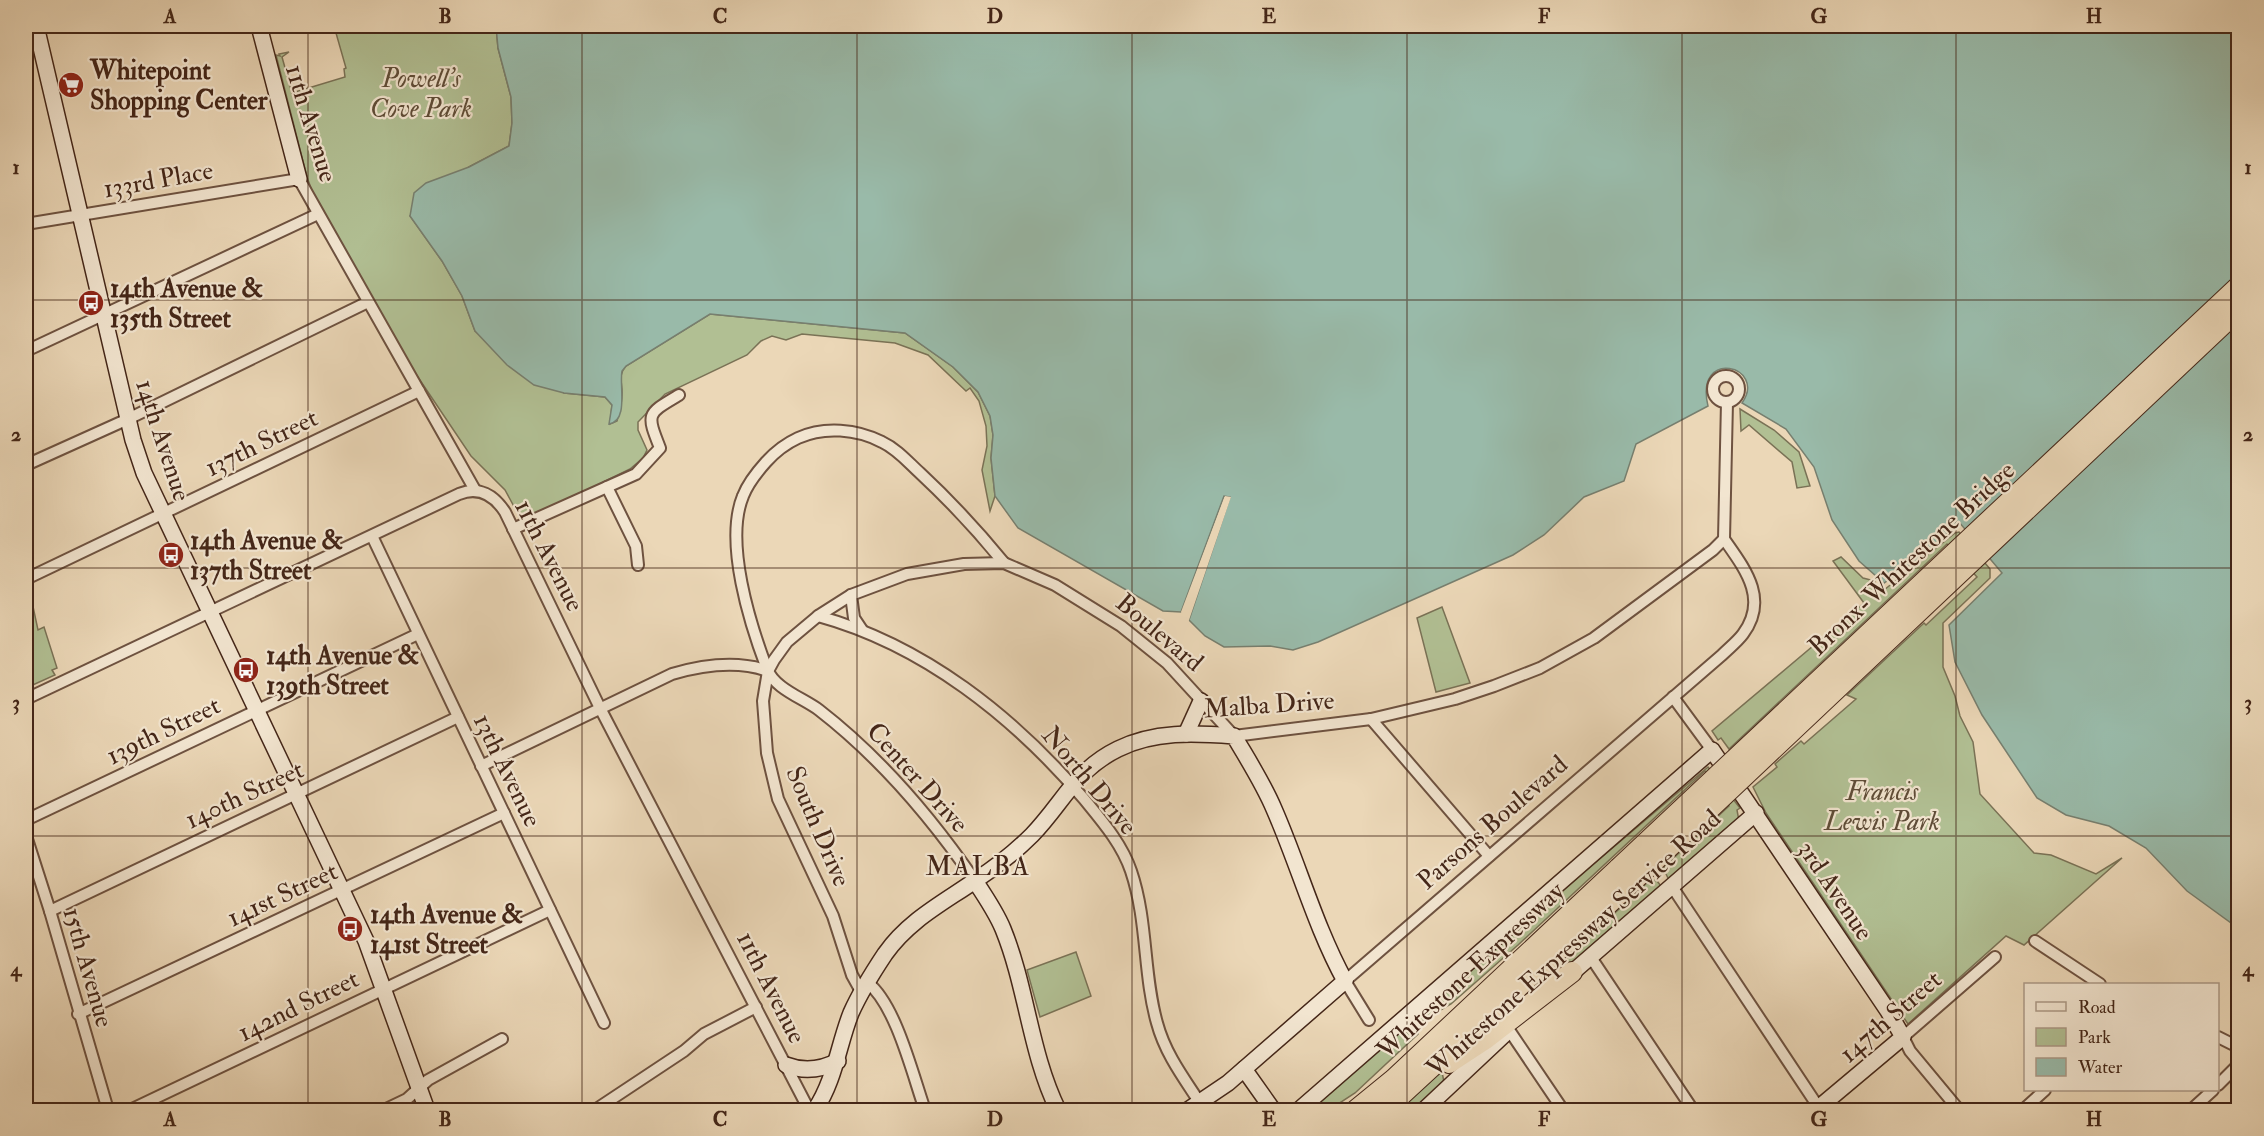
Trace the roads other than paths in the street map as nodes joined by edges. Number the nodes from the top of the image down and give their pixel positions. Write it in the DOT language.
graph roads {
  1 [pos="36,26"];
  2 [pos="259,26"];
  3 [pos="299,179"];
  4 [pos="318,214"];
  5 [pos="81,215"];
  6 [pos="26,224"];
  7 [pos="2238,287"];
  8 [pos="368,302"];
  9 [pos="2238,310"];
  10 [pos="104,315"];
  11 [pos="26,351"];
  12 [pos="419,391"];
  13 [pos="679,395"];
  14 [pos="1727,402"];
  15 [pos="128,419"];
  16 [pos="26,465"];
  17 [pos="607,487"];
  18 [pos="475,490"];
  19 [pos="162,514"];
  20 [pos="513,529"];
  21 [pos="372,536"];
  22 [pos="1725,539"];
  23 [pos="1004,563"];
  24 [pos="638,565"];
  25 [pos="26,579"];
  26 [pos="851,595"];
  27 [pos="209,612"];
  28 [pos="818,616"];
  29 [pos="862,630"];
  30 [pos="418,634"];
  31 [pos="768,671"];
  32 [pos="1673,697"];
  33 [pos="26,699"];
  34 [pos="1202,701"];
  35 [pos="600,708"];
  36 [pos="256,710"];
  37 [pos="458,717"];
  38 [pos="1371,719"];
  39 [pos="1186,734"];
  40 [pos="1234,736"];
  41 [pos="1712,750"];
  42 [pos="481,766"];
  43 [pos="1072,785"];
  44 [pos="296,794"];
  45 [pos="504,813"];
  46 [pos="1756,813"];
  47 [pos="26,820"];
  48 [pos="26,836"];
  49 [pos="1489,856"];
  50 [pos="1626,875"];
  51 [pos="975,881"];
  52 [pos="1671,885"];
  53 [pos="342,891"];
  54 [pos="550,910"];
  55 [pos="50,911"];
  56 [pos="2035,941"];
  57 [pos="1590,956"];
  58 [pos="1995,957"];
  59 [pos="1572,972"];
  60 [pos="1345,981"];
  61 [pos="2098,983"];
  62 [pos="865,988"];
  63 [pos="384,989"];
  64 [pos="756,1007"];
  65 [pos="78,1014"];
  66 [pos="1369,1020"];
  67 [pos="604,1023"];
  68 [pos="1509,1030"];
  69 [pos="1903,1037"];
  70 [pos="2219,1038"];
  71 [pos="502,1039"];
  72 [pos="1430,1045"];
  73 [pos="2238,1047"];
  74 [pos="838,1061"];
  75 [pos="786,1065"];
  76 [pos="2238,1065"];
  77 [pos="1244,1069"];
  78 [pos="2219,1083"];
  79 [pos="419,1088"];
  80 [pos="2043,1091"];
  81 [pos="2211,1091"];
  82 [pos="1404,1093"];
  83 [pos="1194,1107"];
  84 [pos="1818,1109"];
  85 [pos="108,1110"];
  86 [pos="130,1110"];
  87 [pos="384,1110"];
  88 [pos="427,1110"];
  89 [pos="595,1110"];
  90 [pos="809,1110"];
  91 [pos="815,1110"];
  92 [pos="925,1110"];
  93 [pos="1058,1110"];
  94 [pos="1273,1110"];
  95 [pos="1299,1110"];
  96 [pos="1340,1110"];
  97 [pos="1356,1110"];
  98 [pos="1384,1110"];
  99 [pos="1426,1110"];
  100 [pos="1563,1110"];
  101 [pos="1693,1110"];
  102 [pos="1959,1110"];
  103 [pos="2024,1110"];
  104 [pos="2191,1110"];
  1 -- 5 [label="street, 14th Avenue"];
  2 -- 3 [label="street, 11th Avenue"];
  3 -- 4 [label="street, 11th Avenue"];
  3 -- 5 [label="street, 133rd Place"];
  4 -- 8 [label="street, 11th Avenue"];
  4 -- 10 [label="street"];
  5 -- 6 [label="street, 133rd Place"];
  5 -- 10 [label="street, 14th Avenue"];
  7 -- 50 [label="highway, Bronx-Whitestone Bridge, bridge"];
  8 -- 12 [label="street, 11th Avenue"];
  8 -- 15 [label="street"];
  9 -- 50 [label="highway, Bronx-Whitestone Bridge, bridge"];
  10 -- 11 [label="street"];
  10 -- 15 [label="street, 14th Avenue"];
  12 -- 18 [label="street, 11th Avenue"];
  12 -- 19 [label="street, 137th Street"];
  13 -- 17 [label="street"];
  14 -- 22 [label="street"];
  15 -- 16 [label="street"];
  15 -- 19 [label="street, 14th Avenue"];
  17 -- 20 [label="street"];
  17 -- 24 [label="street"];
  18 -- 20 [label="street, 11th Avenue"];
  18 -- 21 [label="street"];
  19 -- 25 [label="street, 137th Street"];
  19 -- 27 [label="street, 14th Avenue"];
  20 -- 35 [label="street, 11th Avenue"];
  21 -- 27 [label="street"];
  21 -- 30 [label="street, 13th Avenue"];
  22 -- 32 [label="street, Parsons Boulevard"];
  22 -- 38 [label="street, Malba Drive"];
  23 -- 26 [label="street, Boulevard"];
  23 -- 31 [label="street"];
  23 -- 34 [label="street, Boulevard"];
  26 -- 28 [label="street, Boulevard"];
  26 -- 29 [label="street"];
  27 -- 33 [label="street"];
  27 -- 36 [label="street, 14th Avenue"];
  28 -- 29 [label="street, North Drive"];
  28 -- 31 [label="street, Boulevard"];
  29 -- 43 [label="street, North Drive"];
  30 -- 36 [label="street, 139th Street"];
  30 -- 37 [label="street, 13th Avenue"];
  31 -- 35 [label="street"];
  31 -- 51 [label="street, Center Drive"];
  31 -- 62 [label="street, South Drive"];
  32 -- 41 [label="street, 3rd Avenue"];
  32 -- 49 [label="street, Parsons Boulevard"];
  34 -- 39 [label="street"];
  34 -- 40 [label="street, Boulevard"];
  35 -- 42 [label="street"];
  35 -- 64 [label="street, 11th Avenue"];
  36 -- 44 [label="street, 14th Avenue"];
  36 -- 47 [label="street, 139th Street"];
  37 -- 42 [label="street, 13th Avenue"];
  37 -- 44 [label="street, 140th Street"];
  38 -- 40 [label="street, Malba Drive"];
  38 -- 49 [label="street"];
  39 -- 40 [label="street, Malba Drive"];
  39 -- 43 [label="street, Malba Drive"];
  40 -- 60 [label="street, Boulevard"];
  41 -- 46 [label="street, 3rd Avenue"];
  41 -- 95 [label="street, Whitestone Expressway Service Road"];
  42 -- 45 [label="street, 13th Avenue"];
  43 -- 51 [label="street, Malba Drive"];
  43 -- 83 [label="street, North Drive"];
  44 -- 53 [label="street, 14th Avenue"];
  44 -- 55 [label="street, 140th Street"];
  45 -- 53 [label="street, 141st Street"];
  45 -- 54 [label="street, 13th Avenue"];
  46 -- 52 [label="street, Whitestone Expressway Service Road"];
  46 -- 69 [label="street, 3rd Avenue"];
  48 -- 55 [label="street, 15th Avenue"];
  49 -- 60 [label="street, Parsons Boulevard"];
  50 -- 72 [label="highway, Whitestone Expressway"];
  50 -- 82 [label="highway, Whitestone Expressway"];
  51 -- 62 [label="street, Malba Drive"];
  51 -- 93 [label="street, Center Drive"];
  52 -- 57 [label="street, Whitestone Expressway Service Road"];
  52 -- 84 [label="street"];
  53 -- 63 [label="street, 14th Avenue"];
  53 -- 65 [label="street, 141st Street"];
  54 -- 63 [label="street, 142nd Street"];
  54 -- 67 [label="street, 13th Avenue"];
  55 -- 65 [label="street, 15th Avenue"];
  56 -- 61 [label="street"];
  57 -- 59 [label="street, Whitestone Expressway Service Road"];
  57 -- 101 [label="street"];
  58 -- 69 [label="street, 147th Street"];
  59 -- 68 [label="street, Whitestone Expressway Service Road"];
  59 -- 82 [label="highway"];
  60 -- 66 [label="street, Boulevard"];
  60 -- 77 [label="street, Parsons Boulevard"];
  62 -- 74 [label="street, Malba Drive"];
  62 -- 92 [label="street, South Drive"];
  63 -- 79 [label="street, 14th Avenue"];
  63 -- 86 [label="street, 142nd Street"];
  64 -- 75 [label="street, 11th Avenue"];
  64 -- 89 [label="street"];
  65 -- 85 [label="street, 15th Avenue"];
  68 -- 99 [label="street, Whitestone Expressway Service Road"];
  68 -- 100 [label="street"];
  69 -- 84 [label="street, 147th Street"];
  69 -- 102 [label="street, 3rd Avenue"];
  70 -- 73 [label="street"];
  71 -- 79 [label="street"];
  72 -- 96 [label="highway"];
  72 -- 97 [label="highway, Whitestone Expressway"];
  74 -- 75 [label="street"];
  74 -- 91 [label="street, Malba Drive"];
  75 -- 90 [label="street, 11th Avenue"];
  76 -- 78 [label="street"];
  77 -- 83 [label="street, Parsons Boulevard"];
  77 -- 94 [label="street"];
  79 -- 87 [label="street"];
  79 -- 88 [label="street, 14th Avenue"];
  80 -- 103 [label="street"];
  81 -- 104 [label="street"];
  82 -- 98 [label="highway, Whitestone Expressway"];
}
